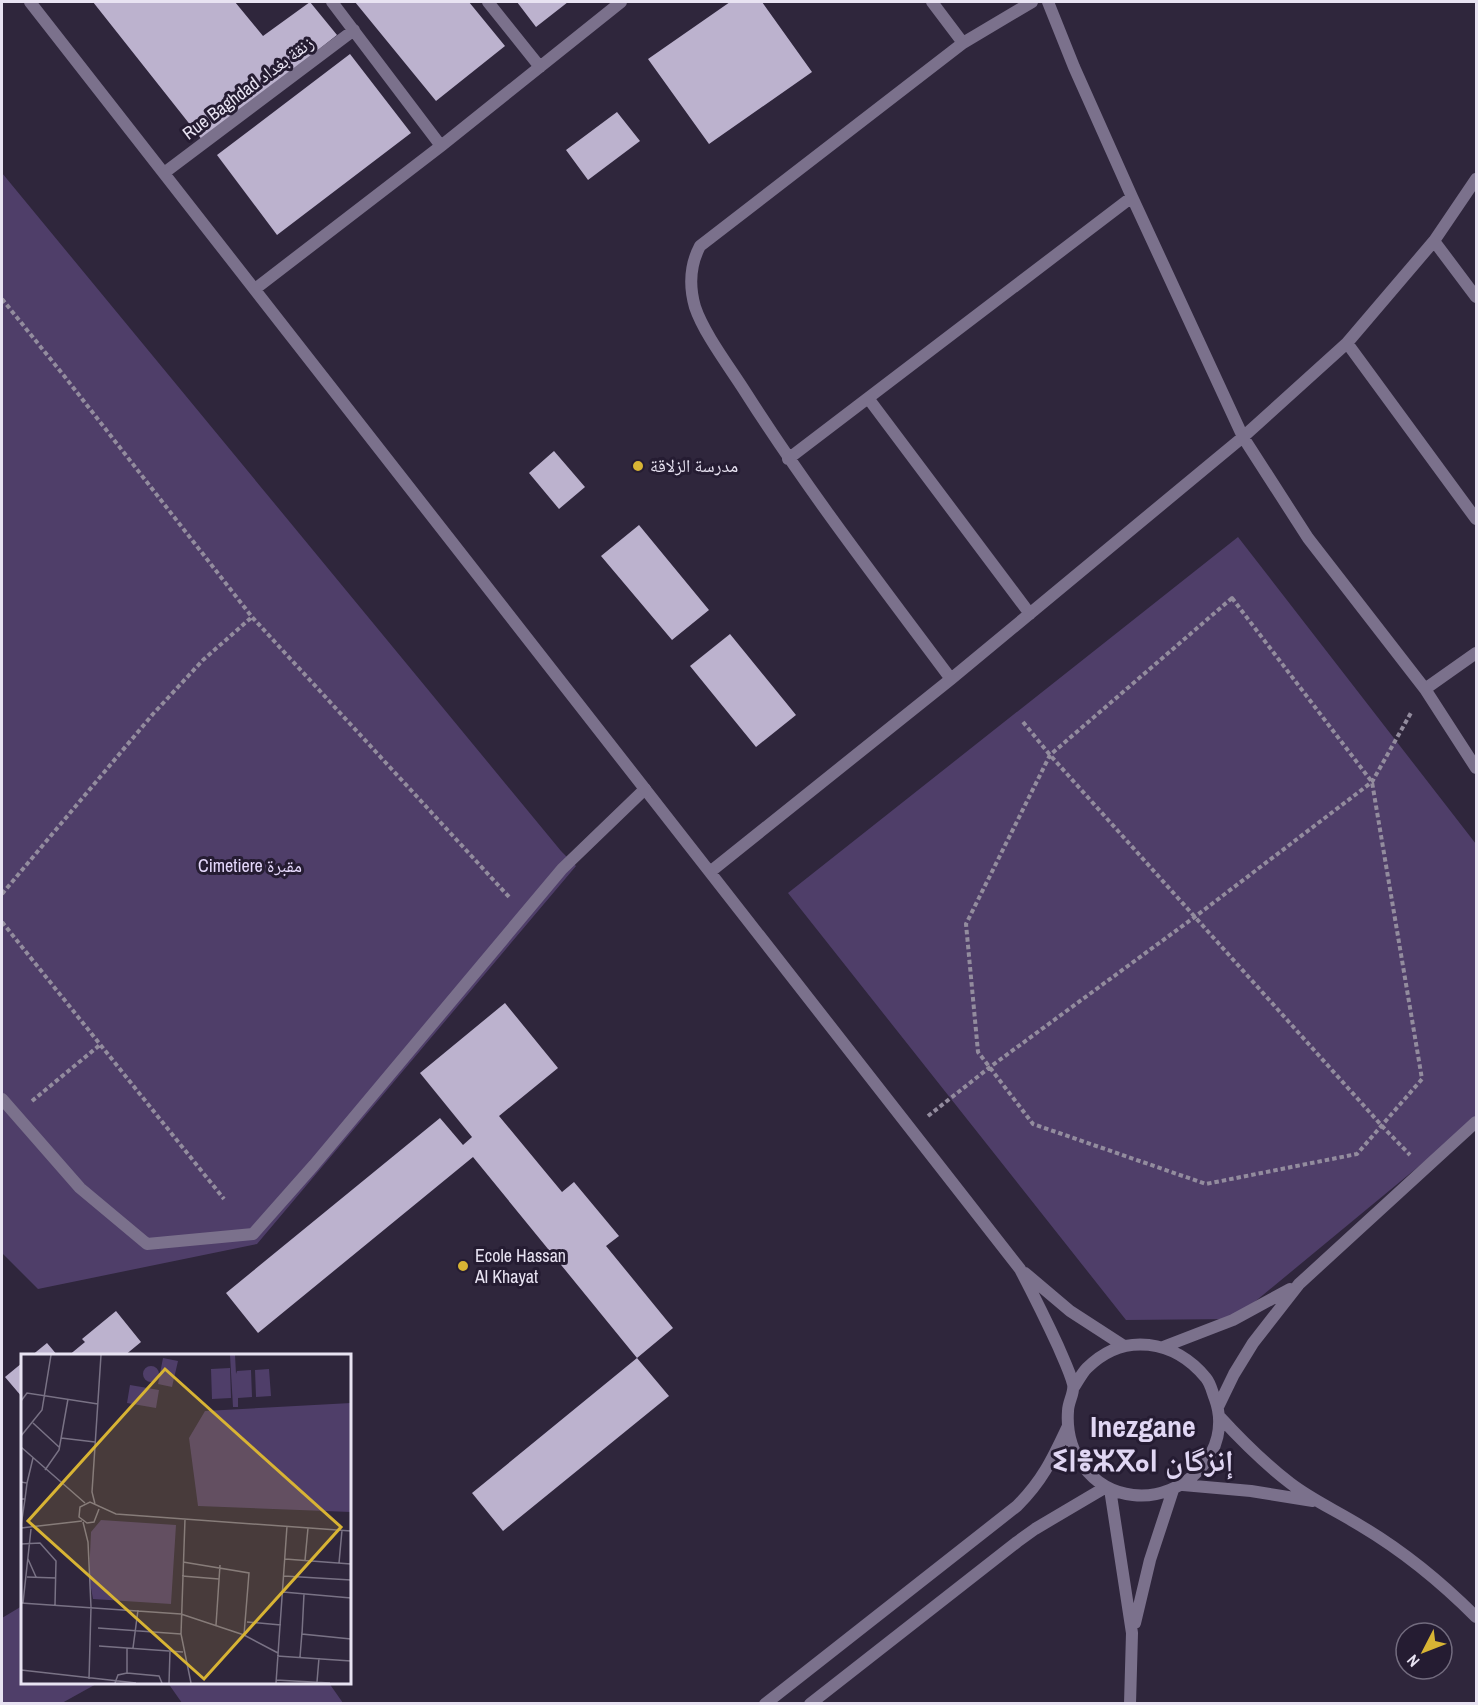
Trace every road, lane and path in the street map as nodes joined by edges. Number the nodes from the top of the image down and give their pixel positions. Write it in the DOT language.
graph roads {
  1 [pos="30,2"];
  2 [pos="332,2"];
  3 [pos="488,2"];
  4 [pos="621,2"];
  5 [pos="932,2"];
  6 [pos="1032,2"];
  7 [pos="1048,2"];
  8 [pos="354,30"];
  9 [pos="963,43"];
  10 [pos="540,67"];
  11 [pos="441,146"];
  12 [pos="164,173"];
  13 [pos="1476,179"];
  14 [pos="1132,197"];
  15 [pos="1434,241"];
  16 [pos="255,289"];
  17 [pos="1476,297"];
  18 [pos="2,299"];
  19 [pos="1347,343"];
  20 [pos="868,398"];
  21 [pos="1243,437"];
  22 [pos="788,459"];
  23 [pos="1476,519"];
  24 [pos="1030,614"];
  25 [pos="252,617"];
  26 [pos="1476,653"];
  27 [pos="951,679"];
  28 [pos="1425,689"];
  29 [pos="1023,722"];
  30 [pos="1050,755"];
  31 [pos="1476,768"];
  32 [pos="1372,782"];
  33 [pos="645,789"];
  34 [pos="710,872"];
  35 [pos="2,894"];
  36 [pos="525,914"];
  37 [pos="1196,916"];
  38 [pos="2,922"];
  39 [pos="101,1044"];
  40 [pos="990,1067"];
  41 [pos="2,1099"];
  42 [pos="15,1115"];
  43 [pos="1476,1122"];
  44 [pos="1382,1126"];
  45 [pos="911,1130"];
  46 [pos="1425,1171"];
  47 [pos="224,1199"];
  48 [pos="1020,1269"];
  49 [pos="1299,1284"];
  50 [pos="1124,1346"];
  51 [pos="1163,1347"];
  52 [pos="1074,1387"];
  53 [pos="1218,1412"];
  54 [pos="1067,1428"];
  55 [pos="1178,1487"];
  56 [pos="1108,1488"];
  57 [pos="1317,1502"];
  58 [pos="1476,1617"];
  59 [pos="1132,1632"];
  60 [pos="765,1704"];
  61 [pos="810,1704"];
  62 [pos="1130,1704"];
  1 -- 12 [label="street"];
  2 -- 8 [label="street"];
  3 -- 10 [label="street"];
  4 -- 10 [label="street"];
  5 -- 9 [label="street"];
  6 -- 9 [label="street"];
  7 -- 14 [label="street"];
  8 -- 11 [label="street"];
  8 -- 12 [label="street, Rue Baghdad زنقة بغداد"];
  9 -- 22 [label="street"];
  10 -- 11 [label="street"];
  11 -- 16 [label="street"];
  12 -- 16 [label="street"];
  13 -- 15 [label="street"];
  14 -- 20 [label="street"];
  14 -- 21 [label="street"];
  15 -- 17 [label="street"];
  15 -- 19 [label="street"];
  16 -- 33 [label="street"];
  18 -- 25 [label="path"];
  19 -- 21 [label="street"];
  19 -- 23 [label="street"];
  20 -- 22 [label="street"];
  20 -- 24 [label="street"];
  21 -- 24 [label="street"];
  21 -- 28 [label="street"];
  22 -- 27 [label="street"];
  24 -- 27 [label="street"];
  25 -- 35 [label="path"];
  25 -- 36 [label="path"];
  26 -- 28 [label="street"];
  27 -- 34 [label="street"];
  28 -- 31 [label="street"];
  28 -- 32 [label="path"];
  29 -- 30 [label="path"];
  30 -- 32 [label="path"];
  30 -- 37 [label="path"];
  30 -- 40 [label="path"];
  32 -- 37 [label="path"];
  32 -- 44 [label="path"];
  33 -- 34 [label="street"];
  33 -- 36 [label="street"];
  34 -- 45 [label="street"];
  36 -- 42 [label="street"];
  37 -- 40 [label="path"];
  37 -- 44 [label="path"];
  38 -- 39 [label="path"];
  39 -- 42 [label="path"];
  39 -- 47 [label="path"];
  40 -- 44 [label="path"];
  40 -- 45 [label="path"];
  41 -- 42 [label="street"];
  43 -- 46 [label="street"];
  44 -- 46 [label="path"];
  45 -- 48 [label="street"];
  46 -- 49 [label="street"];
  48 -- 50 [label="street"];
  48 -- 52 [label="street"];
  49 -- 51 [label="street"];
  49 -- 53 [label="street"];
  50 -- 51 [label="street"];
  50 -- 52 [label="street"];
  51 -- 53 [label="street"];
  52 -- 54 [label="street"];
  53 -- 55 [label="street"];
  53 -- 57 [label="street"];
  54 -- 56 [label="street"];
  54 -- 60 [label="street"];
  55 -- 56 [label="street"];
  55 -- 57 [label="street"];
  55 -- 59 [label="street"];
  56 -- 59 [label="street"];
  56 -- 61 [label="street"];
  57 -- 58 [label="street"];
  59 -- 62 [label="street"];
}
